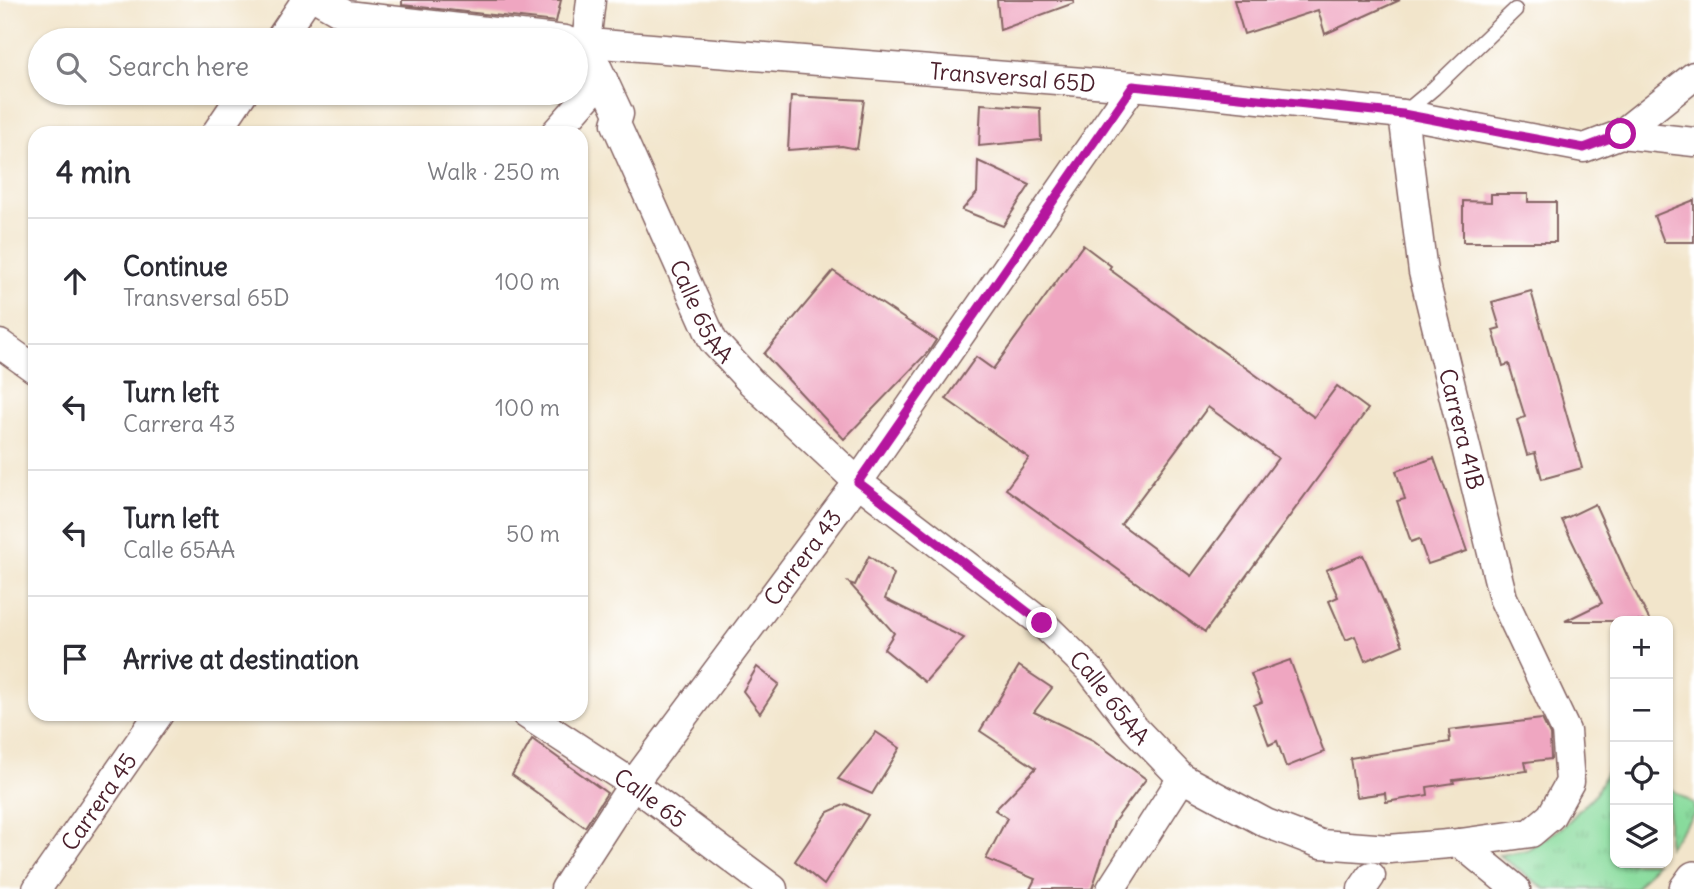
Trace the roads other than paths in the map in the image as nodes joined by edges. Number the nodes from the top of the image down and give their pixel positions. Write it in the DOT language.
graph roads {
  1 [pos="306,0"];
  2 [pos="320,0"];
  3 [pos="591,0"];
  4 [pos="1515,10"];
  5 [pos="287,28"];
  6 [pos="461,28"];
  7 [pos="581,28"];
  8 [pos="588,42"];
  9 [pos="588,58"];
  10 [pos="1694,76"];
  11 [pos="603,79"];
  12 [pos="1133,86"];
  13 [pos="588,96"];
  14 [pos="235,105"];
  15 [pos="580,105"];
  16 [pos="1403,114"];
  17 [pos="221,126"];
  18 [pos="561,126"];
  19 [pos="1621,134"];
  20 [pos="1694,142"];
  21 [pos="0,344"];
  22 [pos="28,364"];
  23 [pos="858,482"];
  24 [pos="154,721"];
  25 [pos="537,721"];
  26 [pos="1566,731"];
  27 [pos="1182,778"];
  28 [pos="633,784"];
  29 [pos="1460,843"];
  30 [pos="1694,878"];
  31 [pos="37,889"];
  32 [pos="565,889"];
  33 [pos="773,889"];
  34 [pos="1111,889"];
  35 [pos="1517,889"];
  36 [pos="1686,889"];
  1 -- 5 [label="street"];
  2 -- 6 [label="street, Transversal 65D"];
  3 -- 7 [label="street"];
  4 -- 16 [label="lane"];
  8 -- 12 [label="street, Transversal 65D"];
  9 -- 11 [label="street"];
  10 -- 19 [label="street"];
  11 -- 13 [label="street"];
  11 -- 23 [label="street, Calle 65AA"];
  12 -- 16 [label="street, Transversal 65D"];
  12 -- 23 [label="street, Carrera 43"];
  14 -- 17 [label="street"];
  15 -- 18 [label="street"];
  16 -- 19 [label="street, Transversal 65D"];
  16 -- 26 [label="street, Carrera 41B"];
  19 -- 20 [label="street, Transversal 65D"];
  21 -- 22 [label="street"];
  23 -- 27 [label="street, Calle 65AA"];
  23 -- 28 [label="street, Carrera 43"];
  24 -- 31 [label="street, Carrera 45"];
  25 -- 28 [label="street, Calle 65"];
  26 -- 29 [label="street, Calle 65AA"];
  27 -- 29 [label="street, Calle 65AA"];
  27 -- 34 [label="street"];
  28 -- 32 [label="street, Carrera 43"];
  28 -- 33 [label="street, Calle 65"];
  29 -- 35 [label="street"];
  30 -- 36 [label="street"];
}
